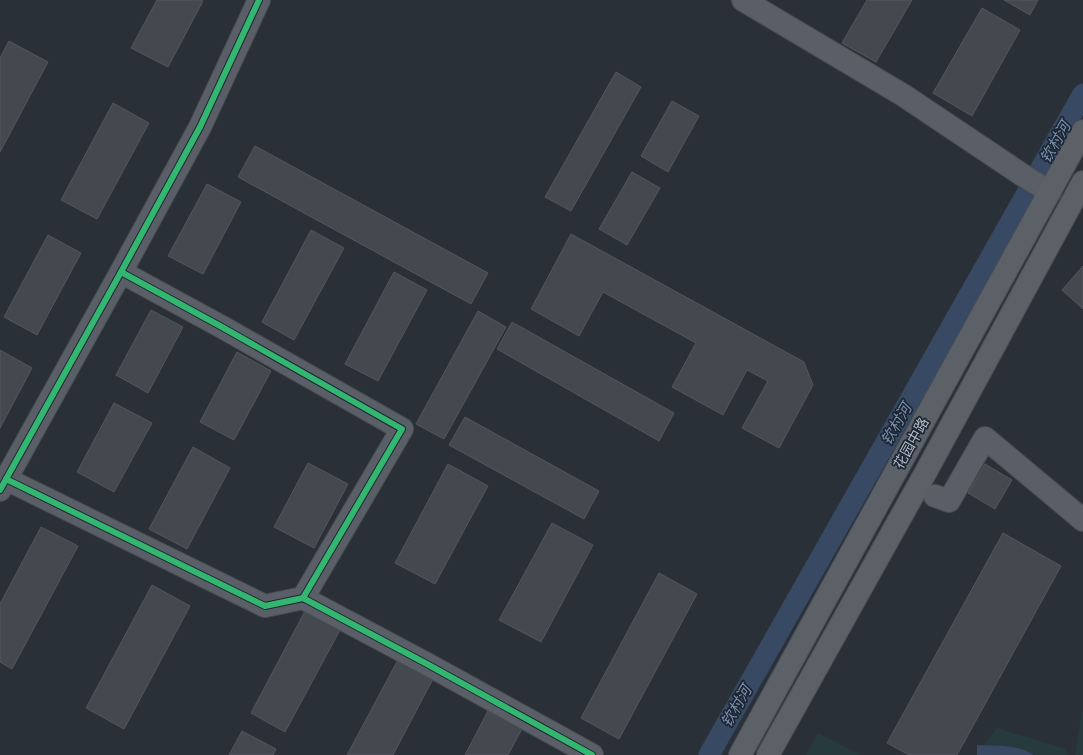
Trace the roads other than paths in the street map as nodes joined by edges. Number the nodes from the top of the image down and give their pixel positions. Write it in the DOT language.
graph roads {
  1 [pos="259,0"];
  2 [pos="743,0"];
  3 [pos="1083,131"];
  4 [pos="1083,182"];
  5 [pos="1047,190"];
  6 [pos="121,272"];
  7 [pos="3,485"];
  8 [pos="935,496"];
  9 [pos="1083,520"];
  10 [pos="303,598"];
  11 [pos="592,755"];
  12 [pos="740,755"];
  13 [pos="768,755"];
  1 -- 6 [label="street"];
  2 -- 5 [label="street"];
  3 -- 5 [label="main road, 花园中路"];
  4 -- 13 [label="main road"];
  5 -- 12 [label="main road, 花园中路"];
  6 -- 7 [label="street"];
  6 -- 10 [label="street"];
  7 -- 10 [label="street"];
  8 -- 9 [label="street"];
  10 -- 11 [label="street"];
}
